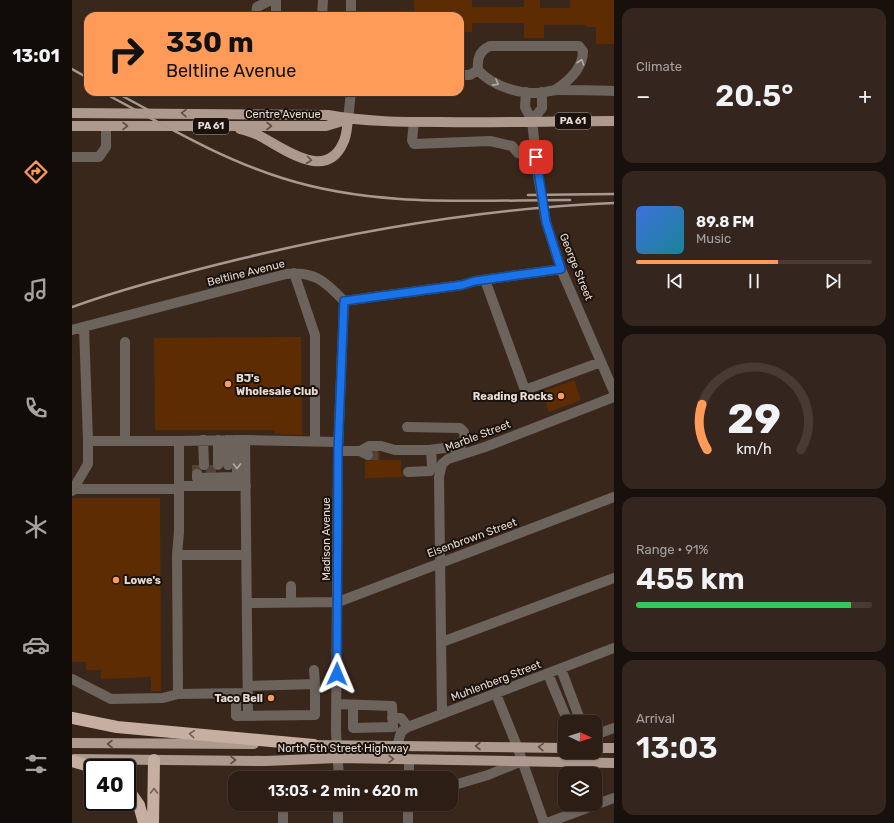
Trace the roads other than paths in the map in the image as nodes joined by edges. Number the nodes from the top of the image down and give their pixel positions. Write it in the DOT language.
graph roads {
  1 [pos="272,0"];
  2 [pos="276,0"];
  3 [pos="323,0"];
  4 [pos="351,0"];
  5 [pos="256,12"];
  6 [pos="276,12"];
  7 [pos="322,12"];
  8 [pos="351,12"];
  9 [pos="478,70"];
  10 [pos="464,75"];
  11 [pos="556,90"];
  12 [pos="614,91"];
  13 [pos="526,92"];
  14 [pos="542,92"];
  15 [pos="351,96"];
  16 [pos="72,113"];
  17 [pos="348,119"];
  18 [pos="532,121"];
  19 [pos="614,121"];
  20 [pos="414,122"];
  21 [pos="72,126"];
  22 [pos="106,126"];
  23 [pos="222,126"];
  24 [pos="72,157"];
  25 [pos="536,157"];
  26 [pos="561,269"];
  27 [pos="294,273"];
  28 [pos="485,280"];
  29 [pos="344,301"];
  30 [pos="84,327"];
  31 [pos="72,330"];
  32 [pos="125,342"];
  33 [pos="601,362"];
  34 [pos="610,372"];
  35 [pos="614,392"];
  36 [pos="614,397"];
  37 [pos="407,427"];
  38 [pos="220,440"];
  39 [pos="315,440"];
  40 [pos="88,441"];
  41 [pos="125,441"];
  42 [pos="180,441"];
  43 [pos="338,446"];
  44 [pos="395,450"];
  45 [pos="431,450"];
  46 [pos="380,455"];
  47 [pos="408,472"];
  48 [pos="214,473"];
  49 [pos="246,486"];
  50 [pos="179,488"];
  51 [pos="73,490"];
  52 [pos="614,497"];
  53 [pos="177,555"];
  54 [pos="246,555"];
  55 [pos="442,562"];
  56 [pos="614,578"];
  57 [pos="292,586"];
  58 [pos="291,601"];
  59 [pos="338,602"];
  60 [pos="247,603"];
  61 [pos="442,642"];
  62 [pos="614,648"];
  63 [pos="561,669"];
  64 [pos="314,670"];
  65 [pos="548,674"];
  66 [pos="72,679"];
  67 [pos="315,684"];
  68 [pos="250,688"];
  69 [pos="236,693"];
  70 [pos="178,694"];
  71 [pos="496,694"];
  72 [pos="336,704"];
  73 [pos="353,705"];
  74 [pos="315,712"];
  75 [pos="442,714"];
  76 [pos="565,715"];
  77 [pos="578,715"];
  78 [pos="248,716"];
  79 [pos="72,718"];
  80 [pos="392,718"];
  81 [pos="408,727"];
  82 [pos="614,728"];
  83 [pos="602,732"];
  84 [pos="72,743"];
  85 [pos="147,744"];
  86 [pos="314,745"];
  87 [pos="337,745"];
  88 [pos="397,746"];
  89 [pos="517,746"];
  90 [pos="558,747"];
  91 [pos="602,748"];
  92 [pos="614,748"];
  93 [pos="338,758"];
  94 [pos="72,760"];
  95 [pos="154,760"];
  96 [pos="409,760"];
  97 [pos="522,761"];
  98 [pos="614,763"];
  99 [pos="84,764"];
  100 [pos="339,771"];
  101 [pos="409,771"];
  102 [pos="458,784"];
  103 [pos="614,798"];
  104 [pos="136,801"];
  105 [pos="283,811"];
  106 [pos="338,811"];
  107 [pos="408,811"];
  108 [pos="144,823"];
  109 [pos="154,823"];
  110 [pos="284,823"];
  111 [pos="338,823"];
  112 [pos="408,823"];
  113 [pos="544,823"];
  114 [pos="547,823"];
  1 -- 5 [label="street"];
  2 -- 6 [label="street"];
  3 -- 7 [label="street"];
  4 -- 8 [label="street"];
  9 -- 10 [label="street"];
  11 -- 9 [label="street, one-way"];
  9 -- 13 [label="street, one-way"];
  11 -- 12 [label="street"];
  11 -- 14 [label="street"];
  13 -- 14 [label="street"];
  13 -- 18 [label="street, George Street"];
  14 -- 18 [label="street"];
  15 -- 17 [label="street"];
  17 -- 16 [label="main road, Centre Avenue / PA 61, one-way"];
  17 -- 20 [label="main road, Centre Avenue / PA 61"];
  23 -- 17 [label="main road, Centre Avenue / PA 61, one-way"];
  23 -- 17 [label="main road, one-way"];
  18 -- 19 [label="main road, Centre Avenue / PA 61"];
  18 -- 20 [label="main road, Centre Avenue / PA 61"];
  18 -- 25 [label="street, George Street"];
  20 -- 25 [label="street"];
  21 -- 22 [label="main road, Centre Avenue / PA 61"];
  22 -- 23 [label="main road, Centre Avenue / PA 61, one-way"];
  22 -- 24 [label="street"];
  25 -- 26 [label="street, George Street, bridge"];
  26 -- 28 [label="street"];
  26 -- 33 [label="street, George Street"];
  27 -- 29 [label="street, Beltline Avenue"];
  27 -- 30 [label="street, Beltline Avenue"];
  27 -- 39 [label="street"];
  28 -- 29 [label="street"];
  28 -- 33 [label="street"];
  29 -- 43 [label="street, Madison Avenue"];
  30 -- 31 [label="street, Beltline Avenue"];
  30 -- 40 [label="street"];
  32 -- 41 [label="street"];
  33 -- 34 [label="street, George Street"];
  34 -- 35 [label="street, George Street"];
  36 -- 55 [label="street, Marble Street"];
  37 -- 45 [label="street"];
  38 -- 39 [label="street"];
  38 -- 42 [label="street"];
  38 -- 48 [label="street"];
  38 -- 48 [label="street"];
  38 -- 48 [label="street"];
  38 -- 48 [label="street, one-way"];
  38 -- 49 [label="street"];
  39 -- 43 [label="street"];
  40 -- 41 [label="street"];
  40 -- 51 [label="street"];
  41 -- 42 [label="street"];
  42 -- 50 [label="street"];
  43 -- 44 [label="street"];
  43 -- 59 [label="street, Madison Avenue"];
  44 -- 45 [label="street"];
  44 -- 46 [label="street"];
  45 -- 47 [label="street"];
  48 -- 49 [label="street"];
  48 -- 50 [label="street"];
  49 -- 54 [label="street"];
  50 -- 51 [label="street"];
  50 -- 53 [label="street"];
  52 -- 55 [label="street, Eisenbrown Street"];
  53 -- 54 [label="street"];
  53 -- 70 [label="street"];
  54 -- 60 [label="street"];
  55 -- 59 [label="street, Eisenbrown Street"];
  55 -- 61 [label="street"];
  56 -- 61 [label="street"];
  57 -- 58 [label="street"];
  58 -- 59 [label="street"];
  58 -- 60 [label="street"];
  59 -- 72 [label="street, Madison Avenue"];
  60 -- 68 [label="street"];
  61 -- 75 [label="street"];
  62 -- 63 [label="street, Muhlenberg Street"];
  63 -- 65 [label="street, Muhlenberg Street"];
  63 -- 77 [label="street"];
  64 -- 67 [label="street"];
  65 -- 71 [label="street, Muhlenberg Street"];
  65 -- 76 [label="street"];
  66 -- 70 [label="street"];
  67 -- 68 [label="street"];
  67 -- 74 [label="street"];
  68 -- 69 [label="street"];
  68 -- 74 [label="street"];
  68 -- 78 [label="street"];
  69 -- 70 [label="street"];
  69 -- 78 [label="street"];
  71 -- 75 [label="street, Muhlenberg Street"];
  71 -- 89 [label="street"];
  72 -- 73 [label="street"];
  72 -- 87 [label="street, Madison Avenue"];
  73 -- 80 [label="street"];
  73 -- 80 [label="street"];
  74 -- 78 [label="street"];
  75 -- 81 [label="street, Muhlenberg Street"];
  86 -- 79 [label="highway, one-way"];
  80 -- 81 [label="street"];
  81 -- 88 [label="street"];
  82 -- 83 [label="street"];
  85 -- 84 [label="main road, North 5th Street Highway, one-way"];
  85 -- 86 [label="main road, North 5th Street Highway"];
  85 -- 95 [label="main road"];
  86 -- 87 [label="main road, North 5th Street Highway"];
  87 -- 88 [label="main road, North 5th Street Highway"];
  87 -- 93 [label="street, Madison Avenue"];
  89 -- 88 [label="main road, North 5th Street Highway, one-way"];
  90 -- 89 [label="main road, North 5th Street Highway, one-way"];
  89 -- 97 [label="street"];
  91 -- 92 [label="main road"];
  95 -- 93 [label="main road, North 5th Street Highway, one-way"];
  93 -- 96 [label="main road, North 5th Street Highway, one-way"];
  93 -- 100 [label="street, Madison Avenue"];
  94 -- 95 [label="main road, North 5th Street Highway"];
  94 -- 99 [label="highway"];
  109 -- 95 [label="highway, one-way"];
  96 -- 97 [label="main road, North 5th Street Highway"];
  96 -- 101 [label="street"];
  97 -- 98 [label="main road, North 5th Street Highway"];
  97 -- 102 [label="street"];
  97 -- 113 [label="street"];
  103 -- 114 [label="street"];
  104 -- 108 [label="highway"];
  105 -- 110 [label="street"];
  106 -- 111 [label="street"];
  107 -- 112 [label="street"];
}
